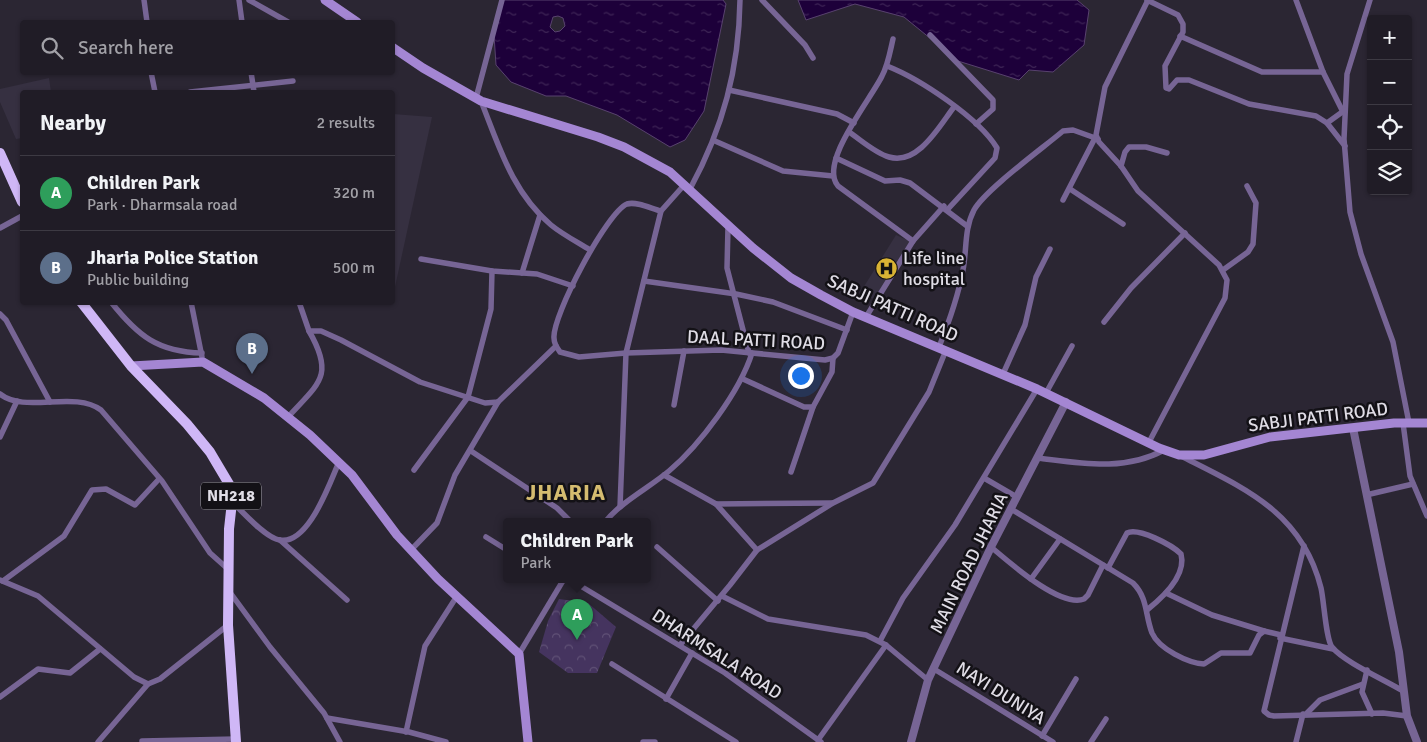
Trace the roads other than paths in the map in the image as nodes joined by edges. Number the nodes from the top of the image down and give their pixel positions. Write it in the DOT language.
graph roads {
  1 [pos="144,0"];
  2 [pos="239,0"];
  3 [pos="249,0"];
  4 [pos="325,0"];
  5 [pos="502,0"];
  6 [pos="740,0"];
  7 [pos="762,0"];
  8 [pos="1148,0"];
  9 [pos="1296,0"];
  10 [pos="1370,0"];
  11 [pos="147,20"];
  12 [pos="242,20"];
  13 [pos="284,20"];
  14 [pos="354,20"];
  15 [pos="930,34"];
  16 [pos="1180,36"];
  17 [pos="893,39"];
  18 [pos="395,49"];
  19 [pos="813,58"];
  20 [pos="887,66"];
  21 [pos="1323,72"];
  22 [pos="152,75"];
  23 [pos="252,75"];
  24 [pos="293,81"];
  25 [pos="155,90"];
  26 [pos="254,90"];
  27 [pos="729,90"];
  28 [pos="479,99"];
  29 [pos="954,107"];
  30 [pos="1344,111"];
  31 [pos="1327,122"];
  32 [pos="854,123"];
  33 [pos="976,124"];
  34 [pos="849,132"];
  35 [pos="1097,139"];
  36 [pos="714,141"];
  37 [pos="1345,146"];
  38 [pos="0,153"];
  39 [pos="1167,153"];
  40 [pos="836,158"];
  41 [pos="1121,166"];
  42 [pos="833,176"];
  43 [pos="688,186"];
  44 [pos="1247,186"];
  45 [pos="1070,189"];
  46 [pos="20,196"];
  47 [pos="1063,200"];
  48 [pos="946,208"];
  49 [pos="661,212"];
  50 [pos="540,215"];
  51 [pos="20,217"];
  52 [pos="1123,224"];
  53 [pos="967,226"];
  54 [pos="728,227"];
  55 [pos="0,228"];
  56 [pos="1185,233"];
  57 [pos="913,241"];
  58 [pos="1050,249"];
  59 [pos="590,250"];
  60 [pos="421,259"];
  61 [pos="1223,270"];
  62 [pos="492,271"];
  63 [pos="522,273"];
  64 [pos="644,281"];
  65 [pos="573,286"];
  66 [pos="736,294"];
  67 [pos="84,305"];
  68 [pos="114,305"];
  69 [pos="192,305"];
  70 [pos="300,305"];
  71 [pos="853,312"];
  72 [pos="0,314"];
  73 [pos="866,317"];
  74 [pos="1104,322"];
  75 [pos="847,330"];
  76 [pos="308,331"];
  77 [pos="556,346"];
  78 [pos="1072,346"];
  79 [pos="942,349"];
  80 [pos="684,351"];
  81 [pos="626,353"];
  82 [pos="751,353"];
  83 [pos="203,358"];
  84 [pos="833,358"];
  85 [pos="131,366"];
  86 [pos="1002,374"];
  87 [pos="743,379"];
  88 [pos="1041,391"];
  89 [pos="0,394"];
  90 [pos="468,397"];
  91 [pos="17,400"];
  92 [pos="50,402"];
  93 [pos="498,402"];
  94 [pos="1066,402"];
  95 [pos="674,405"];
  96 [pos="813,407"];
  97 [pos="288,417"];
  98 [pos="1406,423"];
  99 [pos="1427,423"];
  100 [pos="1353,428"];
  101 [pos="0,437"];
  102 [pos="1148,444"];
  103 [pos="471,450"];
  104 [pos="1164,450"];
  105 [pos="1179,455"];
  106 [pos="1037,458"];
  107 [pos="339,462"];
  108 [pos="414,470"];
  109 [pos="791,472"];
  110 [pos="664,475"];
  111 [pos="984,478"];
  112 [pos="159,479"];
  113 [pos="1413,484"];
  114 [pos="1366,495"];
  115 [pos="1017,497"];
  116 [pos="232,502"];
  117 [pos="833,503"];
  118 [pos="716,504"];
  119 [pos="620,507"];
  120 [pos="1011,509"];
  121 [pos="1427,516"];
  122 [pos="567,518"];
  123 [pos="609,518"];
  124 [pos="486,537"];
  125 [pos="1060,539"];
  126 [pos="280,540"];
  127 [pos="1304,545"];
  128 [pos="657,547"];
  129 [pos="991,547"];
  130 [pos="503,548"];
  131 [pos="411,550"];
  132 [pos="756,550"];
  133 [pos="1105,566"];
  134 [pos="229,570"];
  135 [pos="1031,579"];
  136 [pos="1,580"];
  137 [pos="562,583"];
  138 [pos="576,583"];
  139 [pos="228,590"];
  140 [pos="1166,593"];
  141 [pos="457,596"];
  142 [pos="720,598"];
  143 [pos="347,600"];
  144 [pos="1147,610"];
  145 [pos="228,625"];
  146 [pos="1264,631"];
  147 [pos="1280,636"];
  148 [pos="880,641"];
  149 [pos="680,645"];
  150 [pos="886,645"];
  151 [pos="100,649"];
  152 [pos="1333,649"];
  153 [pos="692,653"];
  154 [pos="519,654"];
  155 [pos="612,664"];
  156 [pos="934,668"];
  157 [pos="1367,670"];
  158 [pos="1076,679"];
  159 [pos="928,680"];
  160 [pos="148,684"];
  161 [pos="1363,684"];
  162 [pos="1403,691"];
  163 [pos="0,697"];
  164 [pos="666,699"];
  165 [pos="1305,714"];
  166 [pos="1372,714"];
  167 [pos="1407,716"];
  168 [pos="327,718"];
  169 [pos="1106,720"];
  170 [pos="406,732"];
  171 [pos="1042,736"];
  172 [pos="236,740"];
  173 [pos="816,740"];
  174 [pos="142,741"];
  175 [pos="98,742"];
  176 [pos="340,742"];
  177 [pos="446,742"];
  178 [pos="528,742"];
  179 [pos="643,742"];
  180 [pos="655,742"];
  181 [pos="736,742"];
  182 [pos="911,742"];
  183 [pos="1053,742"];
  184 [pos="1091,742"];
  185 [pos="1296,742"];
  186 [pos="1417,742"];
  1 -- 11 [label="street"];
  2 -- 12 [label="street"];
  3 -- 13 [label="street"];
  4 -- 14 [label="main road"];
  5 -- 28 [label="street"];
  6 -- 27 [label="street"];
  7 -- 19 [label="street"];
  8 -- 16 [label="street"];
  8 -- 35 [label="street"];
  9 -- 21 [label="street"];
  10 -- 30 [label="street"];
  15 -- 33 [label="street"];
  16 -- 21 [label="street"];
  16 -- 31 [label="street"];
  17 -- 20 [label="street"];
  18 -- 28 [label="main road, SABJI PATTI ROAD"];
  20 -- 29 [label="street"];
  20 -- 32 [label="street"];
  21 -- 30 [label="street"];
  22 -- 25 [label="street"];
  23 -- 26 [label="street"];
  24 -- 26 [label="street"];
  27 -- 32 [label="street"];
  27 -- 36 [label="street"];
  28 -- 43 [label="main road, SABJI PATTI ROAD"];
  28 -- 50 [label="street"];
  29 -- 33 [label="street"];
  29 -- 34 [label="street"];
  30 -- 31 [label="street"];
  30 -- 37 [label="street"];
  31 -- 37 [label="street"];
  32 -- 34 [label="street"];
  33 -- 48 [label="street"];
  34 -- 40 [label="street"];
  35 -- 41 [label="street"];
  35 -- 45 [label="street"];
  35 -- 53 [label="street"];
  36 -- 42 [label="street"];
  36 -- 43 [label="street"];
  37 -- 98 [label="street"];
  38 -- 46 [label="highway"];
  39 -- 41 [label="street"];
  40 -- 42 [label="street"];
  40 -- 48 [label="street"];
  41 -- 56 [label="street"];
  42 -- 57 [label="street"];
  43 -- 49 [label="street"];
  43 -- 54 [label="main road, SABJI PATTI ROAD"];
  44 -- 61 [label="street"];
  45 -- 47 [label="street"];
  45 -- 52 [label="street"];
  48 -- 53 [label="street"];
  48 -- 57 [label="street"];
  49 -- 59 [label="street"];
  49 -- 64 [label="street"];
  50 -- 59 [label="street"];
  50 -- 63 [label="street"];
  51 -- 55 [label="street"];
  53 -- 79 [label="street"];
  54 -- 66 [label="street"];
  54 -- 71 [label="main road, SABJI PATTI ROAD"];
  56 -- 61 [label="street"];
  56 -- 74 [label="street"];
  57 -- 73 [label="street"];
  58 -- 86 [label="street"];
  59 -- 65 [label="street"];
  60 -- 62 [label="street"];
  61 -- 102 [label="street"];
  62 -- 63 [label="street"];
  62 -- 90 [label="street"];
  63 -- 65 [label="street"];
  64 -- 66 [label="street"];
  64 -- 81 [label="street"];
  65 -- 77 [label="street"];
  66 -- 75 [label="street"];
  66 -- 82 [label="street"];
  67 -- 85 [label="highway, NH218"];
  68 -- 83 [label="street"];
  69 -- 83 [label="street"];
  70 -- 76 [label="street"];
  71 -- 73 [label="main road, SABJI PATTI ROAD"];
  71 -- 75 [label="street, DAAL PATTI ROAD"];
  72 -- 92 [label="street"];
  73 -- 79 [label="main road, SABJI PATTI ROAD"];
  75 -- 84 [label="street, DAAL PATTI ROAD"];
  76 -- 90 [label="street"];
  76 -- 97 [label="street"];
  77 -- 81 [label="street, DAAL PATTI ROAD"];
  77 -- 93 [label="street"];
  78 -- 88 [label="street"];
  79 -- 86 [label="main road, SABJI PATTI ROAD"];
  79 -- 117 [label="street"];
  80 -- 81 [label="street, DAAL PATTI ROAD"];
  80 -- 82 [label="street, DAAL PATTI ROAD"];
  80 -- 95 [label="street"];
  81 -- 119 [label="street"];
  82 -- 84 [label="street, DAAL PATTI ROAD"];
  82 -- 87 [label="street"];
  83 -- 85 [label="main road"];
  83 -- 97 [label="main road"];
  84 -- 96 [label="street"];
  85 -- 116 [label="highway, NH218"];
  86 -- 88 [label="main road, SABJI PATTI ROAD"];
  87 -- 96 [label="street"];
  87 -- 110 [label="street"];
  88 -- 94 [label="main road, SABJI PATTI ROAD"];
  88 -- 111 [label="street"];
  89 -- 91 [label="street"];
  90 -- 93 [label="street"];
  90 -- 108 [label="street"];
  91 -- 92 [label="street"];
  91 -- 101 [label="street"];
  92 -- 112 [label="street"];
  93 -- 103 [label="street"];
  94 -- 102 [label="main road, SABJI PATTI ROAD"];
  94 -- 106 [label="street, MAIN ROAD JHARIA"];
  96 -- 109 [label="street"];
  97 -- 107 [label="main road"];
  98 -- 99 [label="main road, SABJI PATTI ROAD"];
  98 -- 100 [label="main road, SABJI PATTI ROAD"];
  98 -- 113 [label="street"];
  100 -- 105 [label="main road, SABJI PATTI ROAD"];
  100 -- 114 [label="street"];
  102 -- 104 [label="main road, SABJI PATTI ROAD"];
  103 -- 122 [label="street"];
  103 -- 131 [label="street"];
  104 -- 105 [label="main road, SABJI PATTI ROAD"];
  104 -- 106 [label="street"];
  105 -- 127 [label="street"];
  106 -- 115 [label="street, MAIN ROAD JHARIA"];
  107 -- 126 [label="street"];
  107 -- 131 [label="main road"];
  110 -- 118 [label="street"];
  110 -- 119 [label="street"];
  111 -- 115 [label="street"];
  111 -- 148 [label="street"];
  112 -- 134 [label="street"];
  112 -- 136 [label="street"];
  113 -- 114 [label="street"];
  113 -- 121 [label="street"];
  114 -- 162 [label="street"];
  115 -- 120 [label="street, MAIN ROAD JHARIA"];
  116 -- 126 [label="street"];
  116 -- 134 [label="highway, NH218"];
  117 -- 118 [label="street"];
  117 -- 132 [label="street"];
  118 -- 132 [label="street"];
  119 -- 123 [label="street"];
  120 -- 125 [label="street"];
  120 -- 129 [label="street, MAIN ROAD JHARIA"];
  124 -- 130 [label="street"];
  125 -- 133 [label="street"];
  125 -- 135 [label="street"];
  126 -- 143 [label="street"];
  127 -- 147 [label="street"];
  127 -- 152 [label="street"];
  128 -- 142 [label="street"];
  129 -- 135 [label="street"];
  129 -- 156 [label="street, MAIN ROAD JHARIA"];
  131 -- 141 [label="main road"];
  132 -- 142 [label="street"];
  133 -- 135 [label="street"];
  133 -- 140 [label="street"];
  133 -- 144 [label="street"];
  134 -- 139 [label="highway, NH218"];
  136 -- 151 [label="street"];
  137 -- 154 [label="street"];
  138 -- 149 [label="street, DHARMSALA ROAD"];
  139 -- 145 [label="highway, NH218"];
  139 -- 168 [label="street"];
  140 -- 144 [label="street"];
  140 -- 146 [label="street"];
  141 -- 154 [label="main road"];
  141 -- 170 [label="street"];
  142 -- 148 [label="street"];
  142 -- 149 [label="street"];
  144 -- 146 [label="street"];
  145 -- 160 [label="street"];
  145 -- 172 [label="highway, NH218"];
  146 -- 147 [label="street"];
  147 -- 152 [label="street"];
  147 -- 165 [label="street"];
  148 -- 150 [label="street"];
  149 -- 153 [label="street, DHARMSALA ROAD"];
  150 -- 159 [label="street"];
  150 -- 173 [label="street"];
  151 -- 160 [label="street"];
  151 -- 163 [label="street"];
  152 -- 157 [label="street"];
  153 -- 164 [label="street"];
  153 -- 173 [label="street, DHARMSALA ROAD"];
  154 -- 178 [label="main road"];
  155 -- 164 [label="street"];
  156 -- 159 [label="street, MAIN ROAD JHARIA"];
  156 -- 171 [label="street, NAYI DUNIYA"];
  157 -- 161 [label="street"];
  157 -- 162 [label="street"];
  158 -- 171 [label="street"];
  159 -- 182 [label="street, MAIN ROAD JHARIA"];
  160 -- 175 [label="street"];
  161 -- 165 [label="street"];
  161 -- 166 [label="street"];
  162 -- 167 [label="street"];
  164 -- 181 [label="street"];
  165 -- 166 [label="street"];
  165 -- 185 [label="street"];
  166 -- 167 [label="street"];
  167 -- 186 [label="street"];
  168 -- 170 [label="street"];
  168 -- 176 [label="street"];
  169 -- 184 [label="street"];
  170 -- 177 [label="street"];
  171 -- 183 [label="street, NAYI DUNIYA"];
  172 -- 174 [label="street"];
  179 -- 180 [label="street"];
}
